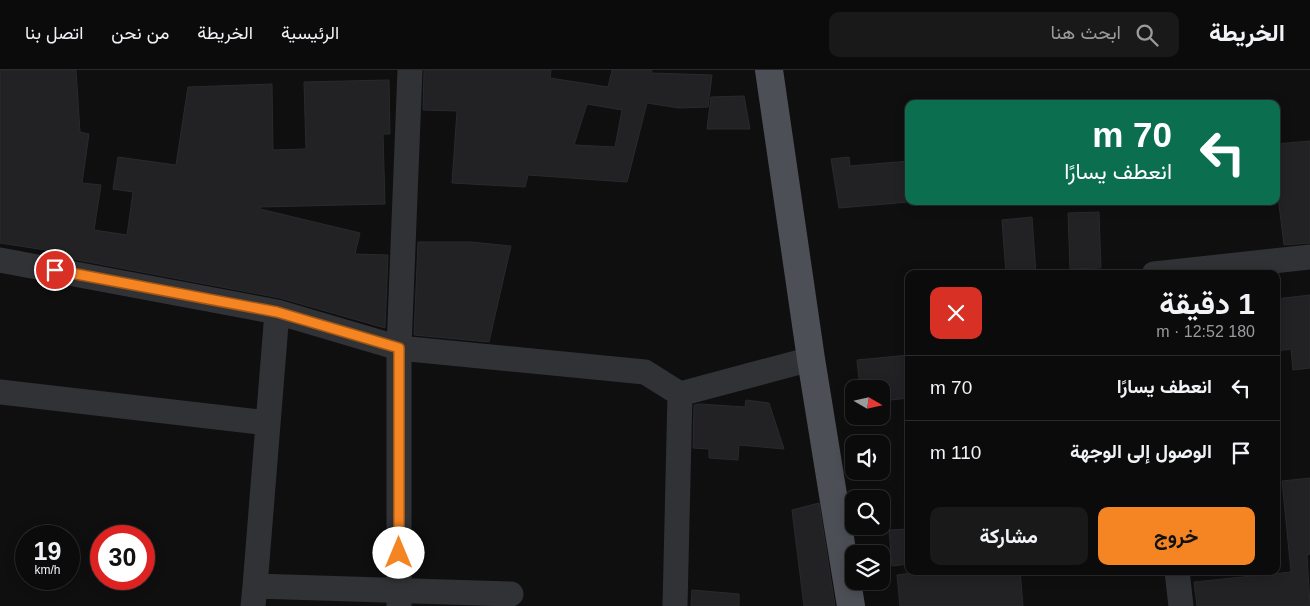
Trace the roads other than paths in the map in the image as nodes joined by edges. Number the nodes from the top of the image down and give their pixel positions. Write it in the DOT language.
graph roads {
  1 [pos="410,70"];
  2 [pos="769,70"];
  3 [pos="787,70"];
  4 [pos="1310,257"];
  5 [pos="0,260"];
  6 [pos="1191,270"];
  7 [pos="277,312"];
  8 [pos="399,348"];
  9 [pos="811,359"];
  10 [pos="0,392"];
  11 [pos="680,394"];
  12 [pos="268,423"];
  13 [pos="851,490"];
  14 [pos="1177,575"];
  15 [pos="867,590"];
  16 [pos="511,594"];
  17 [pos="254,596"];
  18 [pos="399,598"];
  19 [pos="675,606"];
  20 [pos="851,606"];
  21 [pos="870,606"];
  22 [pos="1181,606"];
  1 -- 8 [label="street"];
  2 -- 9 [label="main road"];
  3 -- 13 [label="main road"];
  4 -- 6 [label="street"];
  5 -- 7 [label="street"];
  7 -- 8 [label="street"];
  7 -- 12 [label="street"];
  8 -- 11 [label="street"];
  8 -- 18 [label="street"];
  9 -- 11 [label="street"];
  9 -- 20 [label="main road"];
  10 -- 12 [label="street"];
  11 -- 19 [label="street"];
  12 -- 17 [label="street"];
  14 -- 22 [label="street"];
  15 -- 21 [label="main road"];
  16 -- 18 [label="street"];
  17 -- 18 [label="street"];
}
